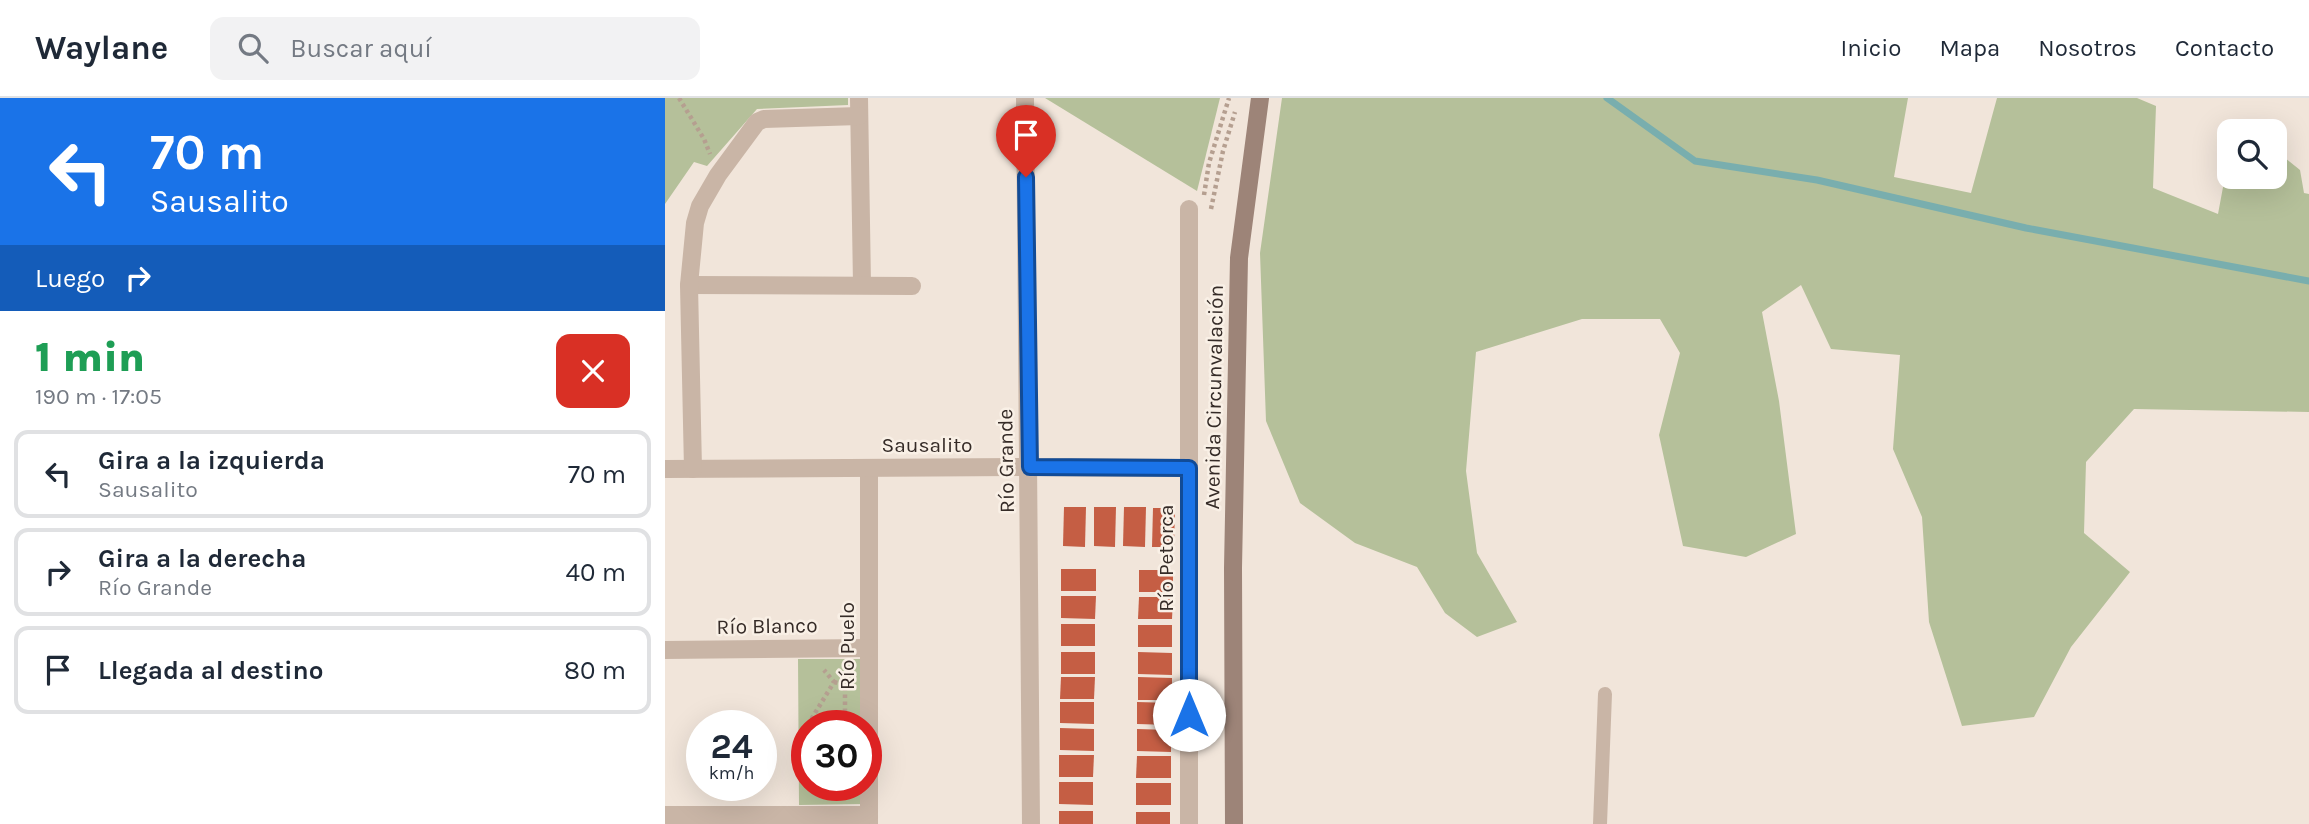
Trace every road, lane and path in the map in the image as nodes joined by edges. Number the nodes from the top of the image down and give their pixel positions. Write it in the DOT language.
graph roads {
  1 [pos="679,98"];
  2 [pos="1025,98"];
  3 [pos="1260,98"];
  4 [pos="859,107"];
  5 [pos="718,175"];
  6 [pos="1189,209"];
  7 [pos="689,285"];
  8 [pos="862,285"];
  9 [pos="912,286"];
  10 [pos="1030,467"];
  11 [pos="869,468"];
  12 [pos="1189,468"];
  13 [pos="665,469"];
  14 [pos="693,469"];
  15 [pos="869,648"];
  16 [pos="813,649"];
  17 [pos="665,650"];
  18 [pos="834,682"];
  19 [pos="1605,694"];
  20 [pos="817,710"];
  21 [pos="845,710"];
  22 [pos="665,815"];
  23 [pos="869,819"];
  24 [pos="1031,824"];
  25 [pos="1189,824"];
  26 [pos="1234,824"];
  27 [pos="1600,824"];
  1 -- 5 [label="path"];
  2 -- 10 [label="street, Río Grande"];
  3 -- 26 [label="main road, Avenida Circunvalación"];
  4 -- 5 [label="street"];
  4 -- 8 [label="street"];
  5 -- 7 [label="street"];
  6 -- 12 [label="street, Río Petorca"];
  7 -- 8 [label="street"];
  7 -- 14 [label="street"];
  8 -- 9 [label="street"];
  10 -- 11 [label="street, Sausalito"];
  10 -- 12 [label="street, Sausalito"];
  10 -- 24 [label="street, Río Grande"];
  11 -- 14 [label="street, Sausalito"];
  11 -- 15 [label="street, Río Puelo"];
  12 -- 25 [label="street, Río Petorca"];
  13 -- 14 [label="street, Sausalito"];
  15 -- 16 [label="street, Río Blanco"];
  15 -- 23 [label="street, Río Puelo"];
  16 -- 17 [label="street, Río Blanco"];
  16 -- 18 [label="path"];
  18 -- 20 [label="path"];
  18 -- 21 [label="path"];
  19 -- 27 [label="lane"];
  22 -- 23 [label="street"];
}
